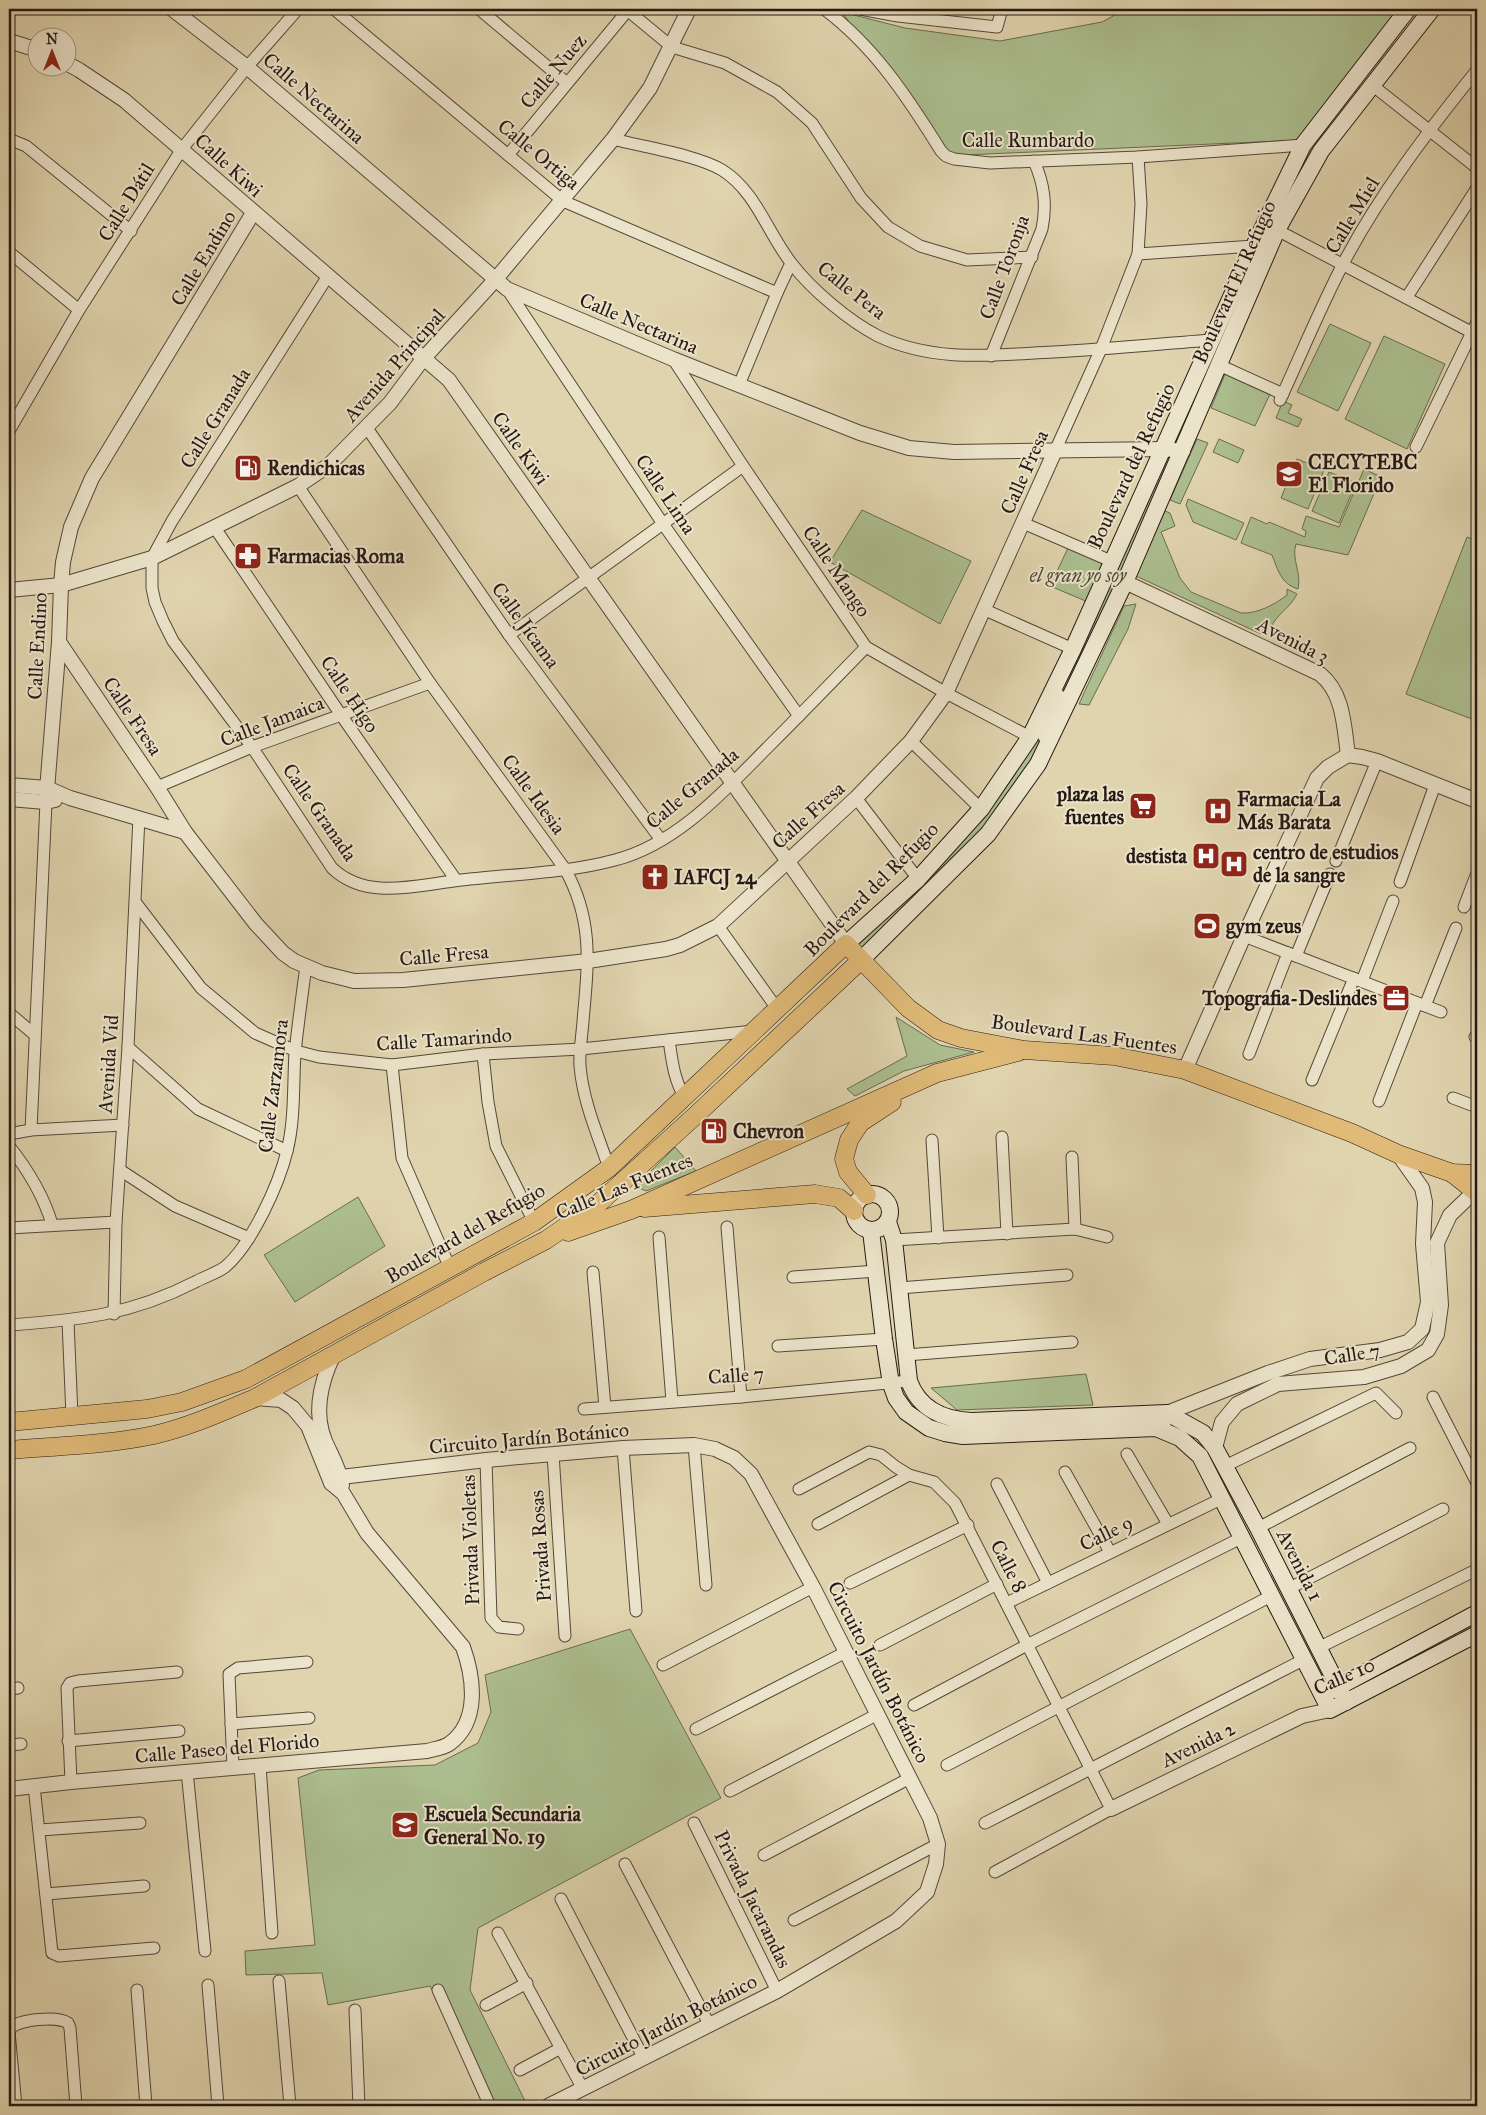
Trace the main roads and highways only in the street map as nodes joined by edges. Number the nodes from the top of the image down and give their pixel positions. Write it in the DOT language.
graph roads {
  1 [pos="1408,9"];
  2 [pos="1432,9"];
  3 [pos="846,944"];
  4 [pos="860,961"];
  5 [pos="739,1047"];
  6 [pos="1024,1050"];
  7 [pos="937,1073"];
  8 [pos="703,1109"];
  9 [pos="1452,1173"];
  10 [pos="1477,1174"];
  11 [pos="1476,1188"];
  12 [pos="868,1195"];
  13 [pos="631,1210"];
  14 [pos="854,1211"];
  15 [pos="888,1222"];
  16 [pos="871,1231"];
  17 [pos="546,1240"];
  18 [pos="9,1422"];
  19 [pos="1216,1448"];
  20 [pos="9,1450"];
  21 [pos="1477,1612"];
  22 [pos="1477,1634"];
  23 [pos="1338,1687"];
  24 [pos="1326,1702"];
  25 [pos="1346,1702"];
  1 -- 3 [label="main road, Boulevard del Refugio"];
  2 -- 4 [label="main road, Boulevard El Refugio"];
  3 -- 4 [label="main road, Boulevard Las Fuentes"];
  3 -- 5 [label="main road, Boulevard del Refugio"];
  4 -- 6 [label="main road, Boulevard Las Fuentes"];
  4 -- 8 [label="main road, Boulevard del Refugio"];
  5 -- 8 [label="main road"];
  5 -- 18 [label="main road, Boulevard del Refugio"];
  6 -- 7 [label="main road, Calle Las Fuentes"];
  6 -- 9 [label="main road, Boulevard Las Fuentes"];
  7 -- 12 [label="main road"];
  7 -- 13 [label="main road, Calle Las Fuentes"];
  8 -- 17 [label="main road, Boulevard del Refugio"];
  9 -- 10 [label="main road"];
  9 -- 11 [label="main road"];
  12 -- 14 [label="main road"];
  12 -- 15 [label="main road"];
  13 -- 14 [label="main road"];
  13 -- 17 [label="main road, Calle Las Fuentes"];
  14 -- 16 [label="main road"];
  15 -- 16 [label="main road"];
  15 -- 19 [label="main road, Calle 7"];
  16 -- 24 [label="main road, Avenida 1"];
  17 -- 20 [label="main road, Boulevard del Refugio"];
  19 -- 23 [label="main road, Avenida 1"];
  21 -- 23 [label="main road, Calle 10"];
  22 -- 25 [label="main road, Calle 10"];
  23 -- 24 [label="main road, Calle 10"];
  23 -- 25 [label="main road, Avenida 1"];
  24 -- 25 [label="main road, Calle 10"];
}
